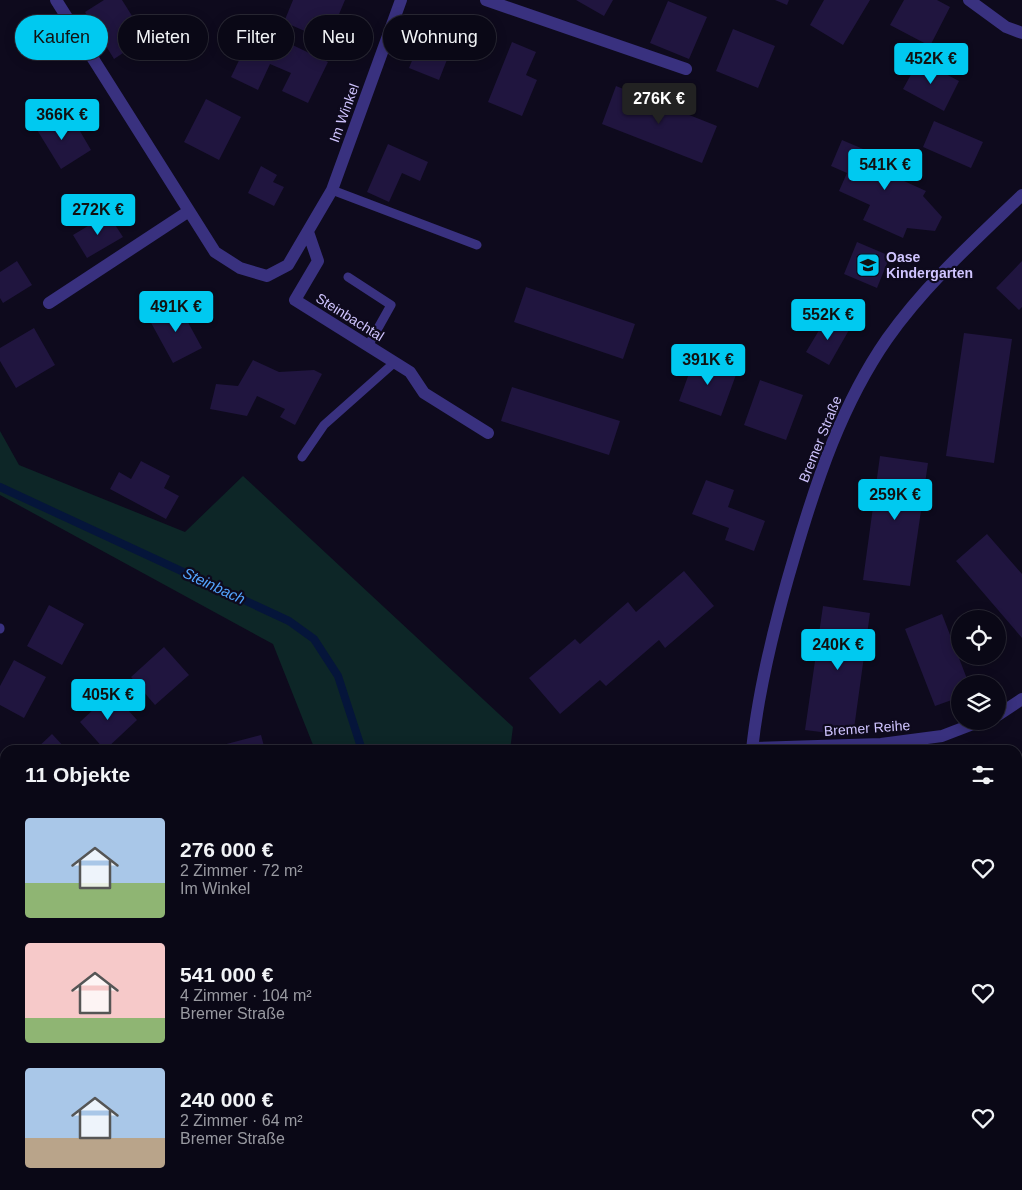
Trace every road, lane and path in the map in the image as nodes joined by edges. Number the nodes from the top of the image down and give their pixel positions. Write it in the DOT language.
graph roads {
  1 [pos="56,0"];
  2 [pos="401,0"];
  3 [pos="486,0"];
  4 [pos="969,0"];
  5 [pos="1022,32"];
  6 [pos="686,69"];
  7 [pos="332,190"];
  8 [pos="1022,195"];
  9 [pos="189,211"];
  10 [pos="308,232"];
  11 [pos="477,245"];
  12 [pos="348,277"];
  13 [pos="49,302"];
  14 [pos="368,346"];
  15 [pos="395,362"];
  16 [pos="488,433"];
  17 [pos="302,457"];
  18 [pos="1022,699"];
  19 [pos="1006,710"];
  20 [pos="958,730"];
  21 [pos="753,745"];
  22 [pos="855,745"];
  1 -- 9 [label="street"];
  2 -- 7 [label="street, Im Winkel"];
  3 -- 6 [label="street"];
  4 -- 5 [label="street"];
  7 -- 10 [label="street, Im Winkel"];
  7 -- 11 [label="lane"];
  8 -- 21 [label="street, Bremer Straße"];
  9 -- 10 [label="street"];
  9 -- 13 [label="street"];
  10 -- 14 [label="street, Steinbachtal"];
  12 -- 14 [label="lane"];
  14 -- 15 [label="street, Steinbachtal"];
  15 -- 16 [label="street, Steinbachtal"];
  15 -- 17 [label="lane"];
  18 -- 19 [label="street"];
  20 -- 22 [label="street, Bremer Reihe"];
}
